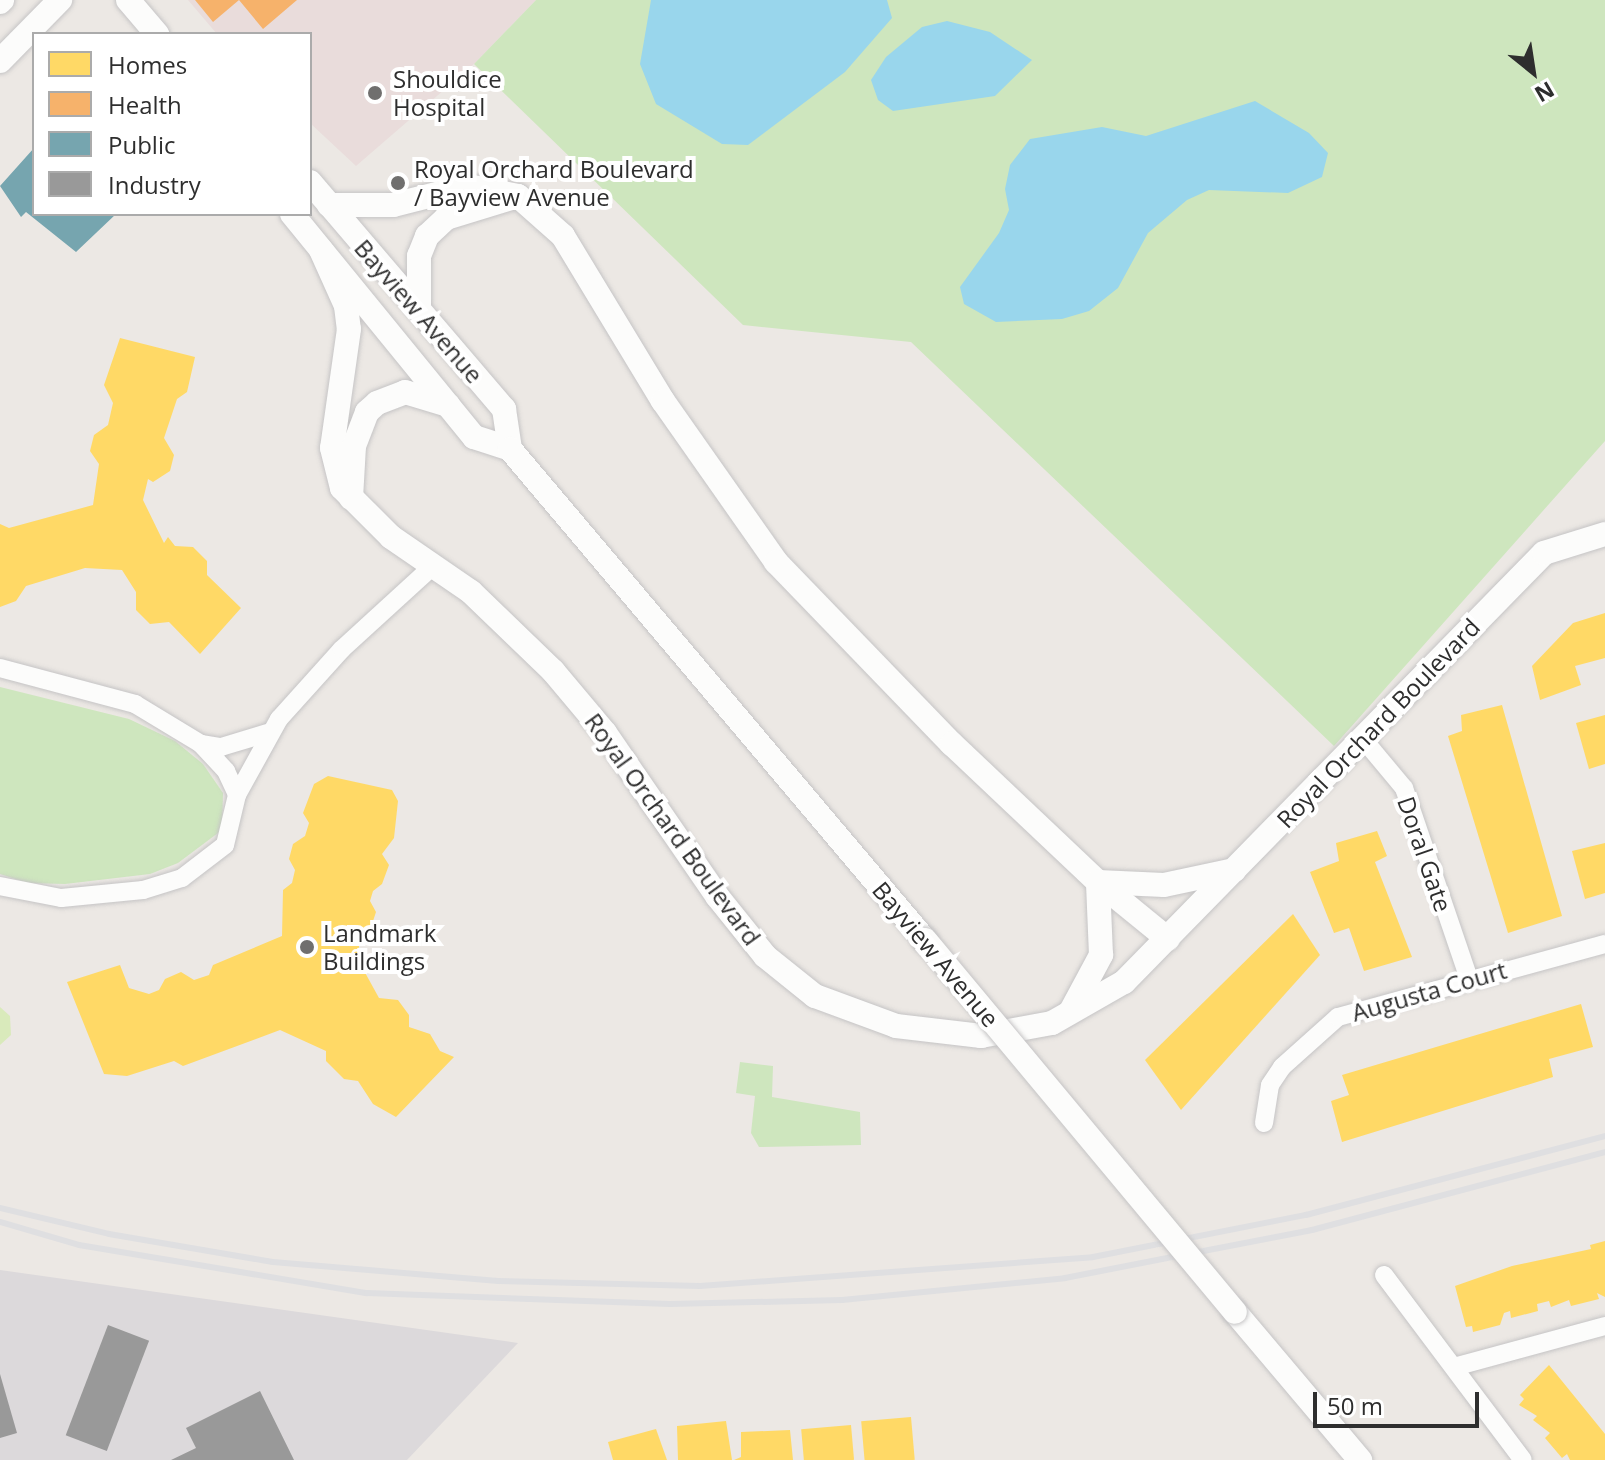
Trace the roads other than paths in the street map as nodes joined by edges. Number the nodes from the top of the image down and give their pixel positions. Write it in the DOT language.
graph roads {
  1 [pos="60,0"];
  2 [pos="128,0"];
  3 [pos="155,32"];
  4 [pos="0,61"];
  5 [pos="312,184"];
  6 [pos="518,196"];
  7 [pos="329,205"];
  8 [pos="294,216"];
  9 [pos="321,250"];
  10 [pos="419,310"];
  11 [pos="448,405"];
  12 [pos="510,449"];
  13 [pos="351,498"];
  14 [pos="1605,534"];
  15 [pos="433,566"];
  16 [pos="0,668"];
  17 [pos="267,733"];
  18 [pos="1363,739"];
  19 [pos="201,744"];
  20 [pos="237,795"];
  21 [pos="1234,870"];
  22 [pos="1098,882"];
  23 [pos="0,886"];
  24 [pos="1168,939"];
  25 [pos="1605,944"];
  26 [pos="1469,979"];
  27 [pos="1068,1015"];
  28 [pos="1264,1123"];
  29 [pos="1384,1275"];
  30 [pos="1605,1326"];
  31 [pos="1454,1367"];
  32 [pos="1360,1460"];
  33 [pos="1523,1460"];
  1 -- 4 [label="street"];
  2 -- 3 [label="street"];
  5 -- 7 [label="street, Bayview Avenue"];
  6 -- 7 [label="street"];
  6 -- 10 [label="street"];
  6 -- 22 [label="street"];
  7 -- 10 [label="street, Bayview Avenue"];
  8 -- 9 [label="street, Bayview Avenue"];
  9 -- 11 [label="street, Bayview Avenue"];
  9 -- 13 [label="street"];
  10 -- 12 [label="street, Bayview Avenue"];
  11 -- 12 [label="street, Bayview Avenue"];
  11 -- 13 [label="street"];
  12 -- 32 [label="street, Bayview Avenue, bridge"];
  13 -- 15 [label="street, Royal Orchard Boulevard"];
  14 -- 18 [label="street, Royal Orchard Boulevard"];
  15 -- 17 [label="street"];
  15 -- 27 [label="street, Royal Orchard Boulevard"];
  16 -- 19 [label="street"];
  17 -- 19 [label="street"];
  17 -- 20 [label="street"];
  18 -- 21 [label="street, Royal Orchard Boulevard"];
  18 -- 26 [label="street, Doral Gate"];
  19 -- 20 [label="street"];
  20 -- 23 [label="street"];
  21 -- 22 [label="street"];
  21 -- 24 [label="street, Royal Orchard Boulevard"];
  22 -- 24 [label="street"];
  22 -- 27 [label="street"];
  24 -- 27 [label="street, Royal Orchard Boulevard"];
  25 -- 26 [label="street, Augusta Court"];
  26 -- 28 [label="street, Augusta Court"];
  29 -- 31 [label="street"];
  30 -- 31 [label="street"];
  31 -- 33 [label="street"];
}
